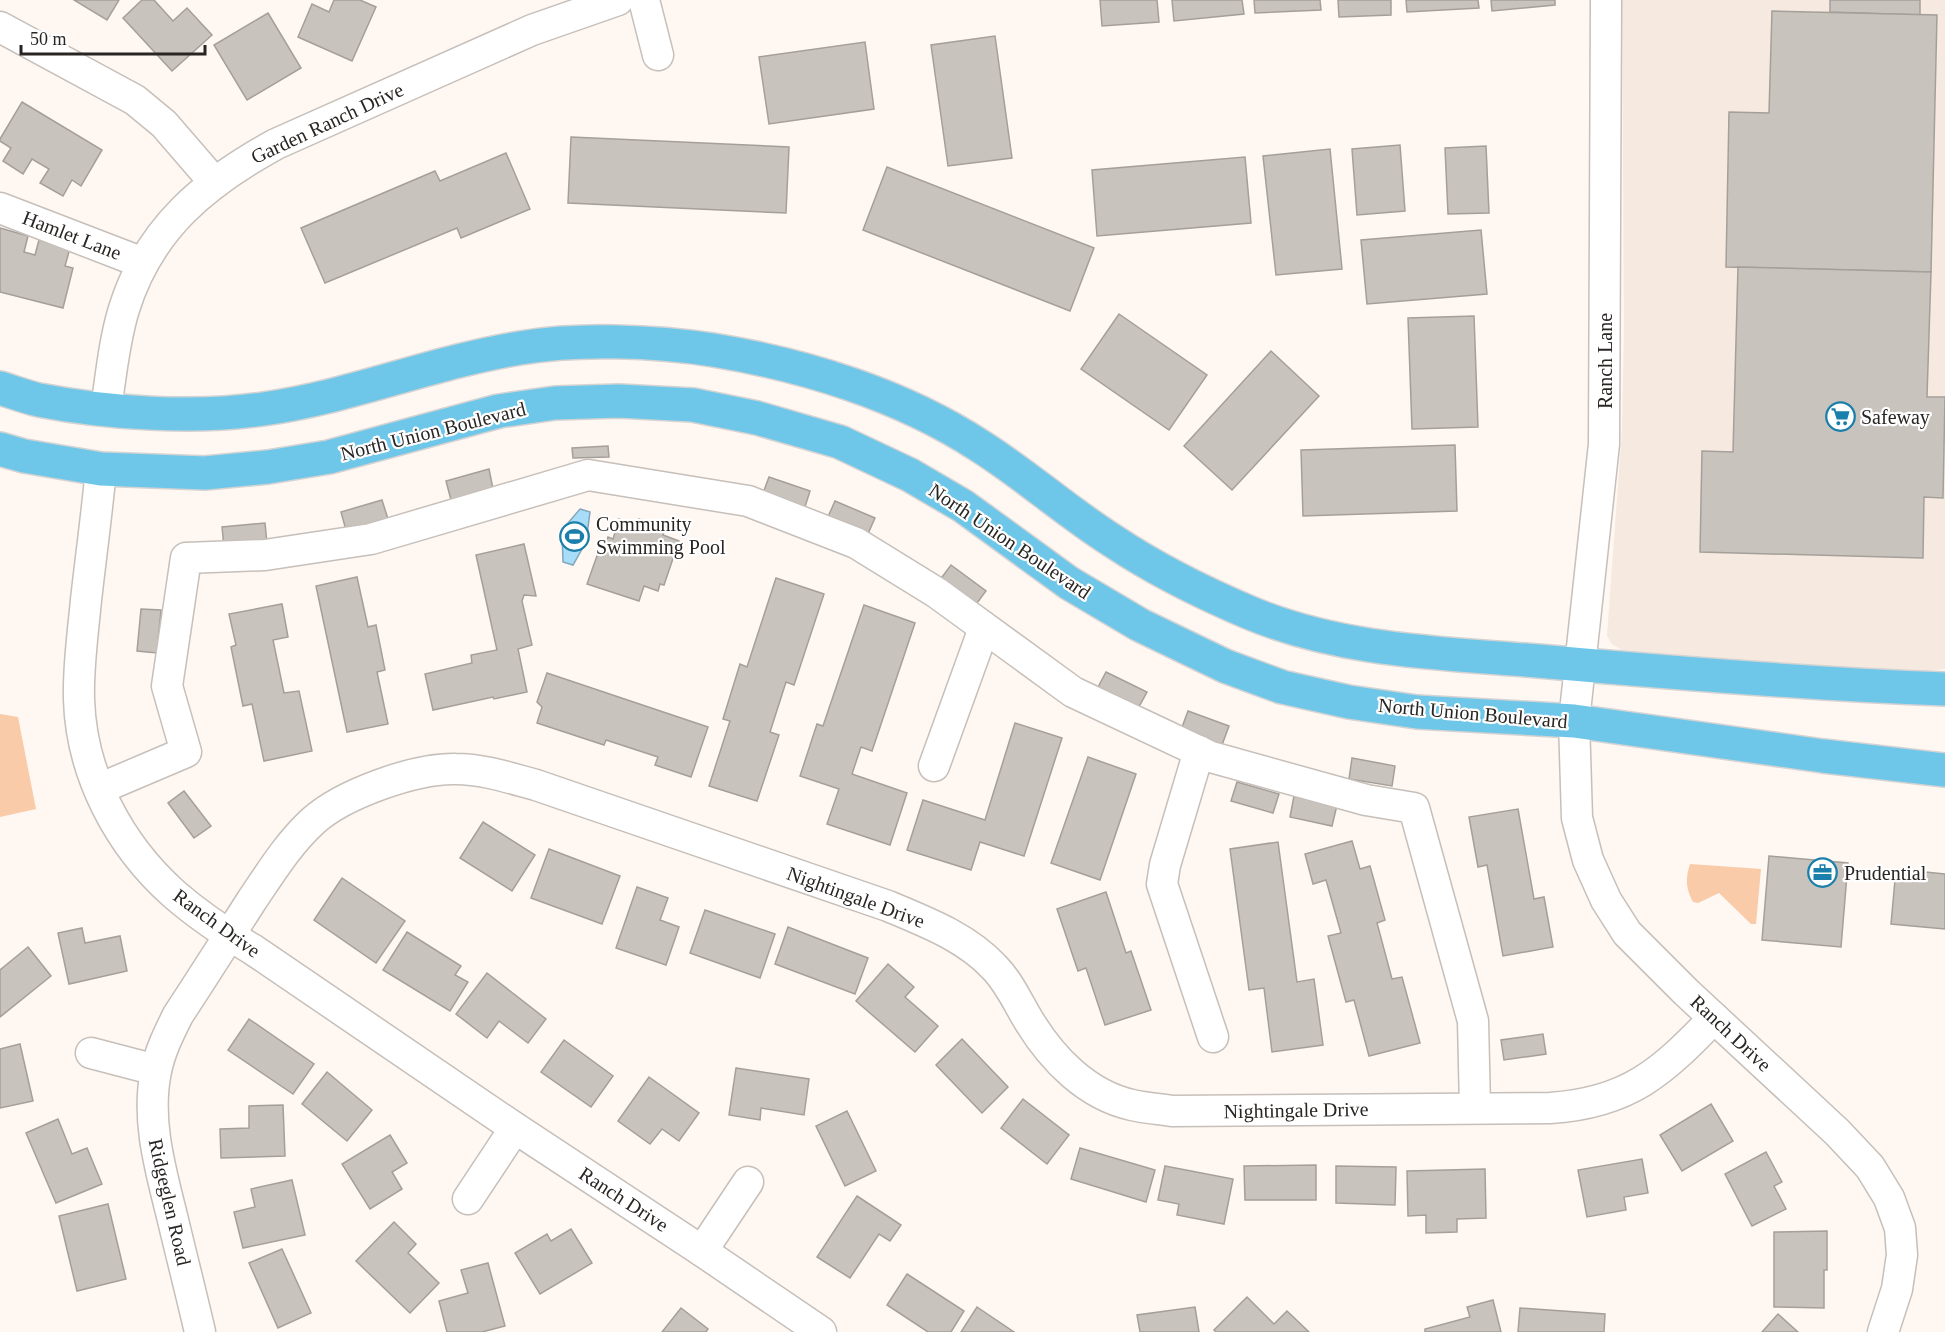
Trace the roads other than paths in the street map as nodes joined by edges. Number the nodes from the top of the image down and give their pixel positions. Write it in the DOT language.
graph roads {
  1 [pos="618,0"];
  2 [pos="644,0"];
  3 [pos="1606,0"];
  4 [pos="0,27"];
  5 [pos="658,55"];
  6 [pos="215,183"];
  7 [pos="0,208"];
  8 [pos="143,263"];
  9 [pos="0,388"];
  10 [pos="106,409"];
  11 [pos="0,449"];
  12 [pos="101,469"];
  13 [pos="984,628"];
  14 [pos="1581,666"];
  15 [pos="1945,689"];
  16 [pos="1574,721"];
  17 [pos="1199,751"];
  18 [pos="934,766"];
  19 [pos="1945,770"];
  20 [pos="99,789"];
  21 [pos="230,936"];
  22 [pos="1714,1018"];
  23 [pos="1213,1037"];
  24 [pos="90,1053"];
  25 [pos="156,1070"];
  26 [pos="1475,1108"];
  27 [pos="515,1128"];
  28 [pos="748,1182"];
  29 [pos="468,1199"];
  30 [pos="702,1251"];
  31 [pos="789,1323"];
  32 [pos="200,1332"];
  33 [pos="821,1332"];
  34 [pos="1884,1332"];
  1 -- 6 [label="street, Garden Ranch Drive"];
  2 -- 5 [label="street"];
  3 -- 14 [label="street, Ranch Lane"];
  4 -- 6 [label="street"];
  6 -- 8 [label="street, Garden Ranch Drive"];
  7 -- 8 [label="street, Hamlet Lane"];
  8 -- 10 [label="street, Garden Ranch Drive"];
  9 -- 10 [label="main road"];
  10 -- 14 [label="main road"];
  11 -- 12 [label="main road, North Union Boulevard"];
  12 -- 16 [label="main road, North Union Boulevard"];
  12 -- 20 [label="street, Ranch Drive"];
  13 -- 17 [label="street"];
  13 -- 18 [label="street"];
  13 -- 20 [label="street"];
  14 -- 15 [label="main road"];
  14 -- 16 [label="street, Ranch Lane"];
  16 -- 19 [label="main road, North Union Boulevard"];
  16 -- 22 [label="street, Ranch Drive"];
  17 -- 23 [label="street"];
  17 -- 26 [label="street"];
  20 -- 21 [label="street, Ranch Drive"];
  21 -- 25 [label="street, Ridgeglen Road"];
  21 -- 26 [label="street, Nightingale Drive"];
  21 -- 27 [label="street, Ranch Drive"];
  22 -- 26 [label="street, Nightingale Drive"];
  22 -- 34 [label="street, Ranch Drive"];
  24 -- 25 [label="street"];
  25 -- 32 [label="street, Ridgeglen Road"];
  27 -- 29 [label="street"];
  27 -- 30 [label="street, Ranch Drive"];
  28 -- 30 [label="street"];
  30 -- 31 [label="street, Ranch Drive"];
  31 -- 33 [label="street, Ranch Drive"];
}
